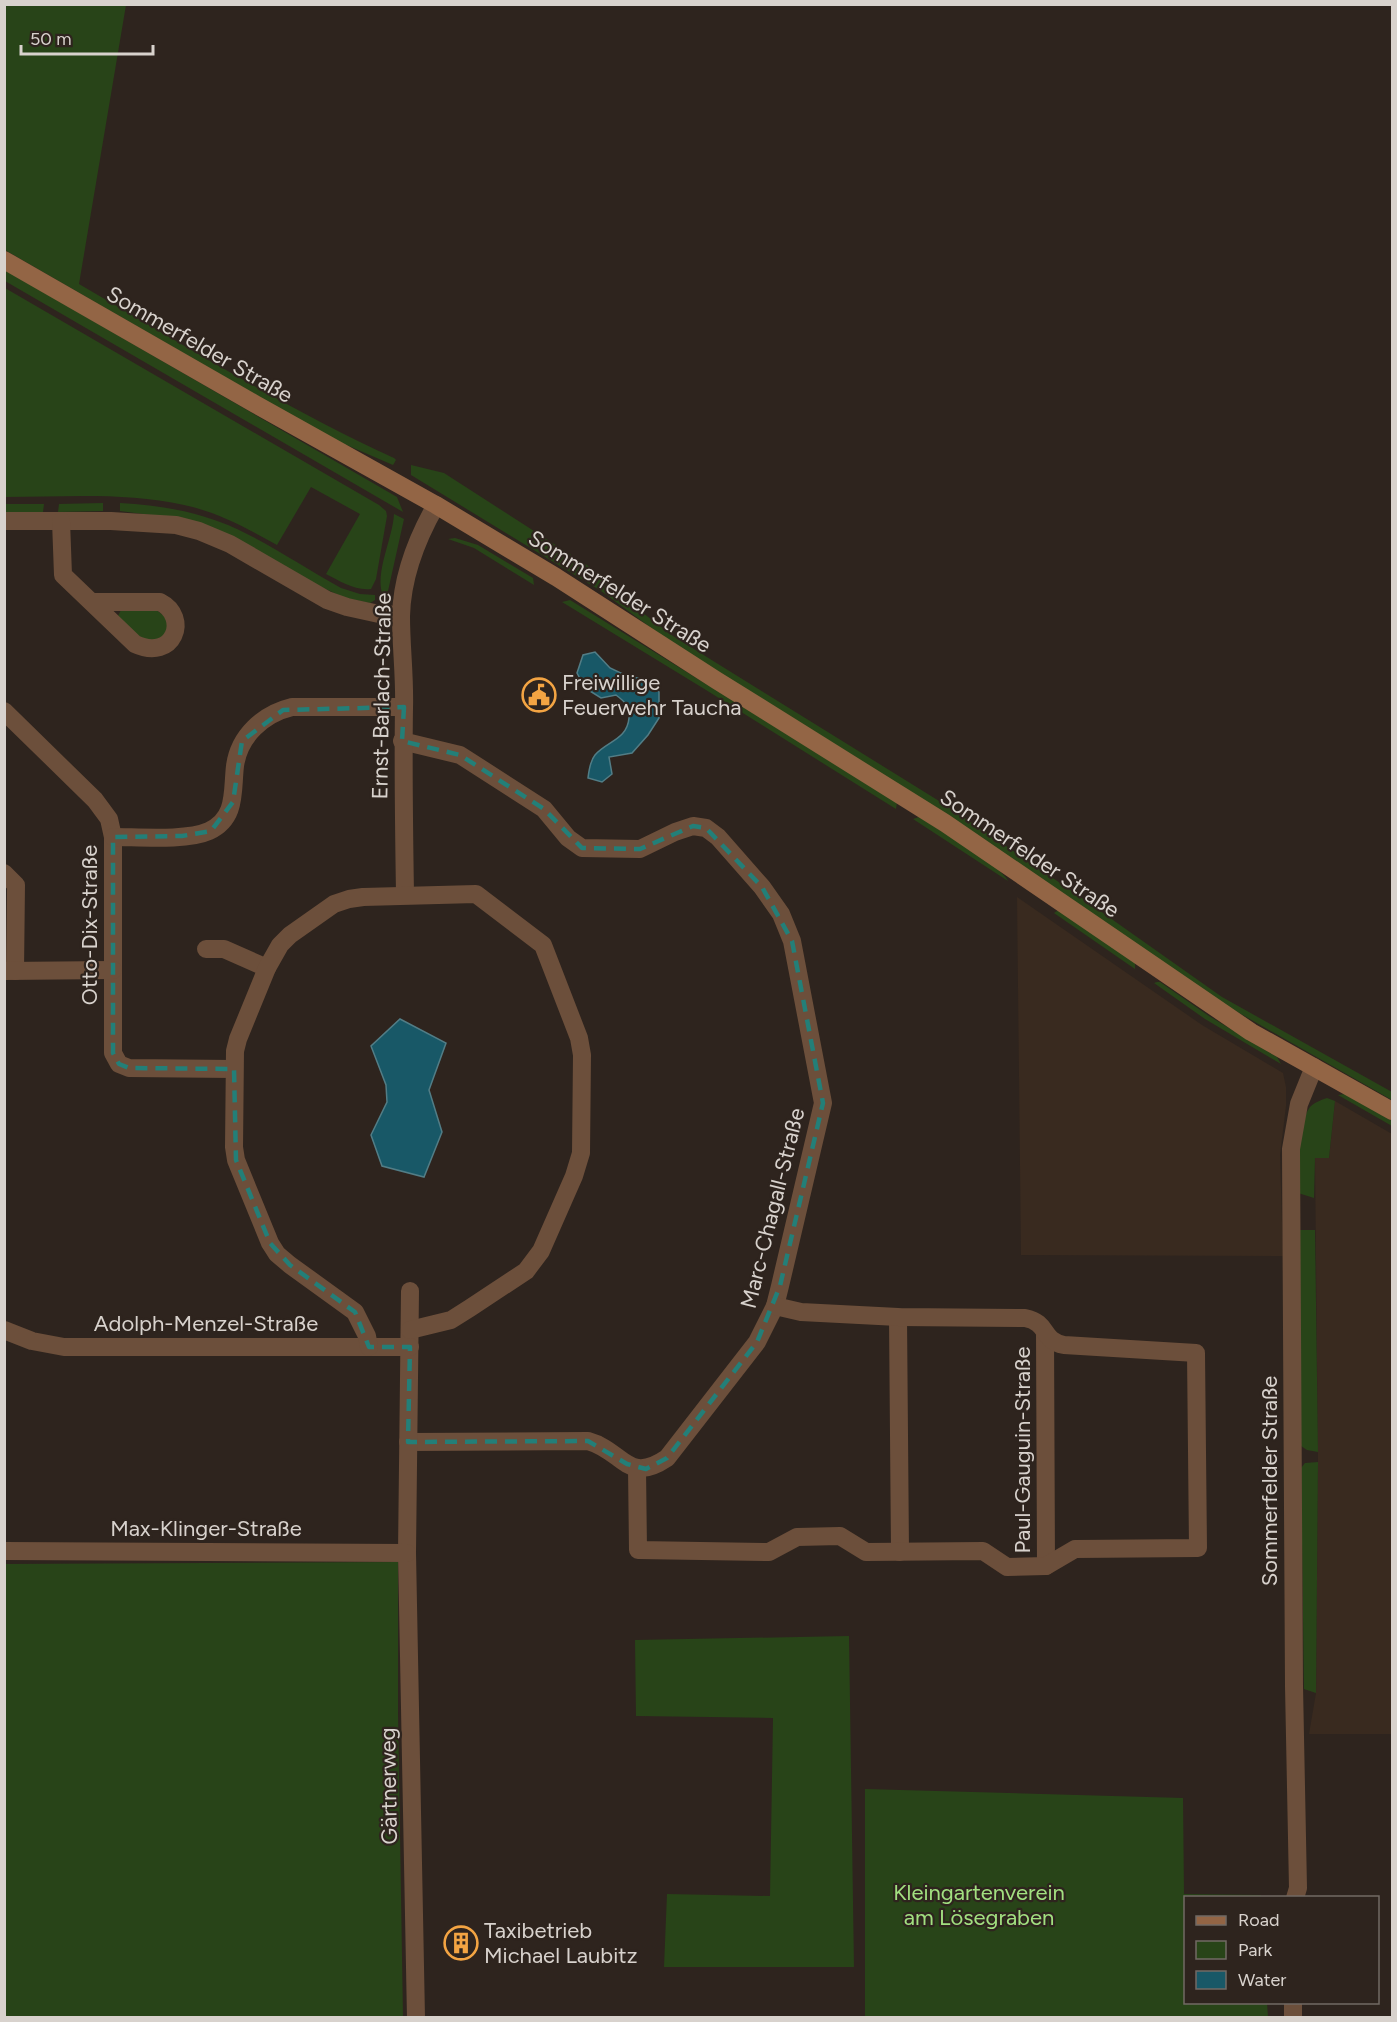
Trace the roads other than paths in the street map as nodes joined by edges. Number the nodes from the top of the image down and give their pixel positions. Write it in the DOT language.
graph roads {
  1 [pos="4,260"];
  2 [pos="436,505"];
  3 [pos="4,521"];
  4 [pos="62,521"];
  5 [pos="93,602"];
  6 [pos="401,615"];
  7 [pos="404,707"];
  8 [pos="4,711"];
  9 [pos="402,741"];
  10 [pos="113,837"];
  11 [pos="4,873"];
  12 [pos="405,894"];
  13 [pos="206,949"];
  14 [pos="267,968"];
  15 [pos="113,970"];
  16 [pos="10,971"];
  17 [pos="1314,1067"];
  18 [pos="234,1069"];
  19 [pos="1392,1111"];
  20 [pos="410,1290"];
  21 [pos="775,1306"];
  22 [pos="898,1317"];
  23 [pos="4,1330"];
  24 [pos="1045,1333"];
  25 [pos="410,1338"];
  26 [pos="369,1347"];
  27 [pos="408,1442"];
  28 [pos="637,1468"];
  29 [pos="4,1551"];
  30 [pos="900,1552"];
  31 [pos="407,1553"];
  32 [pos="1046,1566"];
  33 [pos="1296,1896"];
  34 [pos="416,2018"];
  1 -- 2 [label="main road, Sommerfelder Straße"];
  2 -- 6 [label="street, Ernst-Barlach-Straße"];
  2 -- 17 [label="main road, Sommerfelder Straße"];
  3 -- 4 [label="street"];
  4 -- 5 [label="street"];
  4 -- 6 [label="street"];
  6 -- 7 [label="street, Ernst-Barlach-Straße"];
  7 -- 9 [label="street, Ernst-Barlach-Straße"];
  7 -- 10 [label="street"];
  8 -- 10 [label="street, Otto-Dix-Straße"];
  9 -- 12 [label="street, Ernst-Barlach-Straße"];
  9 -- 21 [label="street, Marc-Chagall-Straße"];
  10 -- 15 [label="street, Otto-Dix-Straße"];
  11 -- 16 [label="street"];
  12 -- 14 [label="street"];
  12 -- 25 [label="street"];
  13 -- 14 [label="street"];
  14 -- 18 [label="street"];
  15 -- 16 [label="street"];
  15 -- 18 [label="street, Otto-Dix-Straße"];
  17 -- 19 [label="main road, Sommerfelder Straße"];
  17 -- 33 [label="street, Sommerfelder Straße"];
  18 -- 26 [label="street"];
  20 -- 25 [label="street"];
  21 -- 22 [label="street"];
  21 -- 28 [label="street, Marc-Chagall-Straße"];
  22 -- 24 [label="street"];
  22 -- 30 [label="street"];
  23 -- 26 [label="street, Adolph-Menzel-Straße"];
  24 -- 32 [label="street, Paul-Gauguin-Straße"];
  24 -- 32 [label="street"];
  25 -- 26 [label="street, Adolph-Menzel-Straße"];
  25 -- 27 [label="street"];
  27 -- 28 [label="street"];
  27 -- 31 [label="street"];
  28 -- 30 [label="street"];
  29 -- 31 [label="street, Max-Klinger-Straße"];
  30 -- 32 [label="street"];
  31 -- 34 [label="street, Gärtnerweg"];
}
